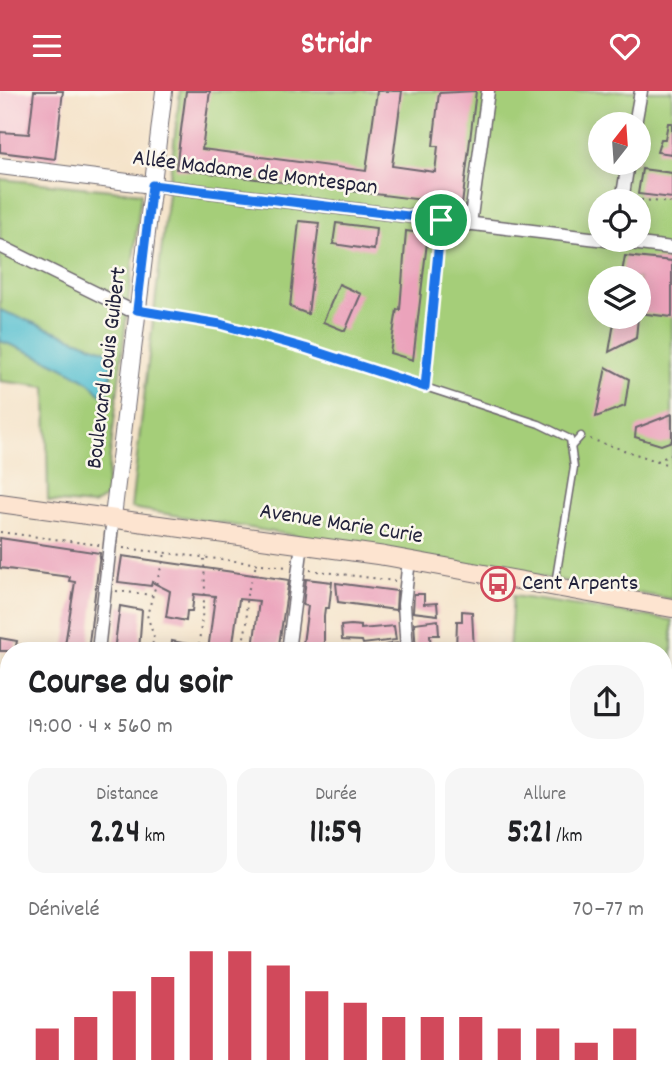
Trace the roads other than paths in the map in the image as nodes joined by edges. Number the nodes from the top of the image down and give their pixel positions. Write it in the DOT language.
graph roads {
  1 [pos="164,91"];
  2 [pos="488,91"];
  3 [pos="641,91"];
  4 [pos="637,112"];
  5 [pos="0,166"];
  6 [pos="152,185"];
  7 [pos="470,224"];
  8 [pos="588,238"];
  9 [pos="651,245"];
  10 [pos="0,246"];
  11 [pos="672,248"];
  12 [pos="137,310"];
  13 [pos="581,436"];
  14 [pos="571,447"];
  15 [pos="0,503"];
  16 [pos="113,517"];
  17 [pos="302,544"];
  18 [pos="409,561"];
  19 [pos="554,587"];
  20 [pos="672,608"];
  21 [pos="99,642"];
  22 [pos="289,642"];
  23 [pos="407,642"];
  1 -- 6 [label="street, Boulevard Louis Guibert"];
  2 -- 7 [label="street"];
  3 -- 4 [label="street"];
  5 -- 6 [label="street, Allée Madame de Montespan"];
  6 -- 7 [label="street, Allée Madame de Montespan"];
  6 -- 12 [label="street, Boulevard Louis Guibert"];
  7 -- 8 [label="street, Allée Madame de Montespan"];
  9 -- 11 [label="street, Allée Madame de Montespan"];
  10 -- 12 [label="street"];
  12 -- 14 [label="lane"];
  12 -- 16 [label="street, Boulevard Louis Guibert"];
  13 -- 14 [label="lane"];
  14 -- 19 [label="lane"];
  15 -- 16 [label="main road, Avenue Marie Curie"];
  16 -- 17 [label="main road, Avenue Marie Curie"];
  16 -- 21 [label="street, Boulevard Louis Guibert"];
  17 -- 18 [label="main road, Avenue Marie Curie"];
  17 -- 22 [label="street"];
  18 -- 19 [label="main road, Avenue Marie Curie"];
  18 -- 23 [label="street"];
  19 -- 20 [label="main road, Avenue Marie Curie"];
}
